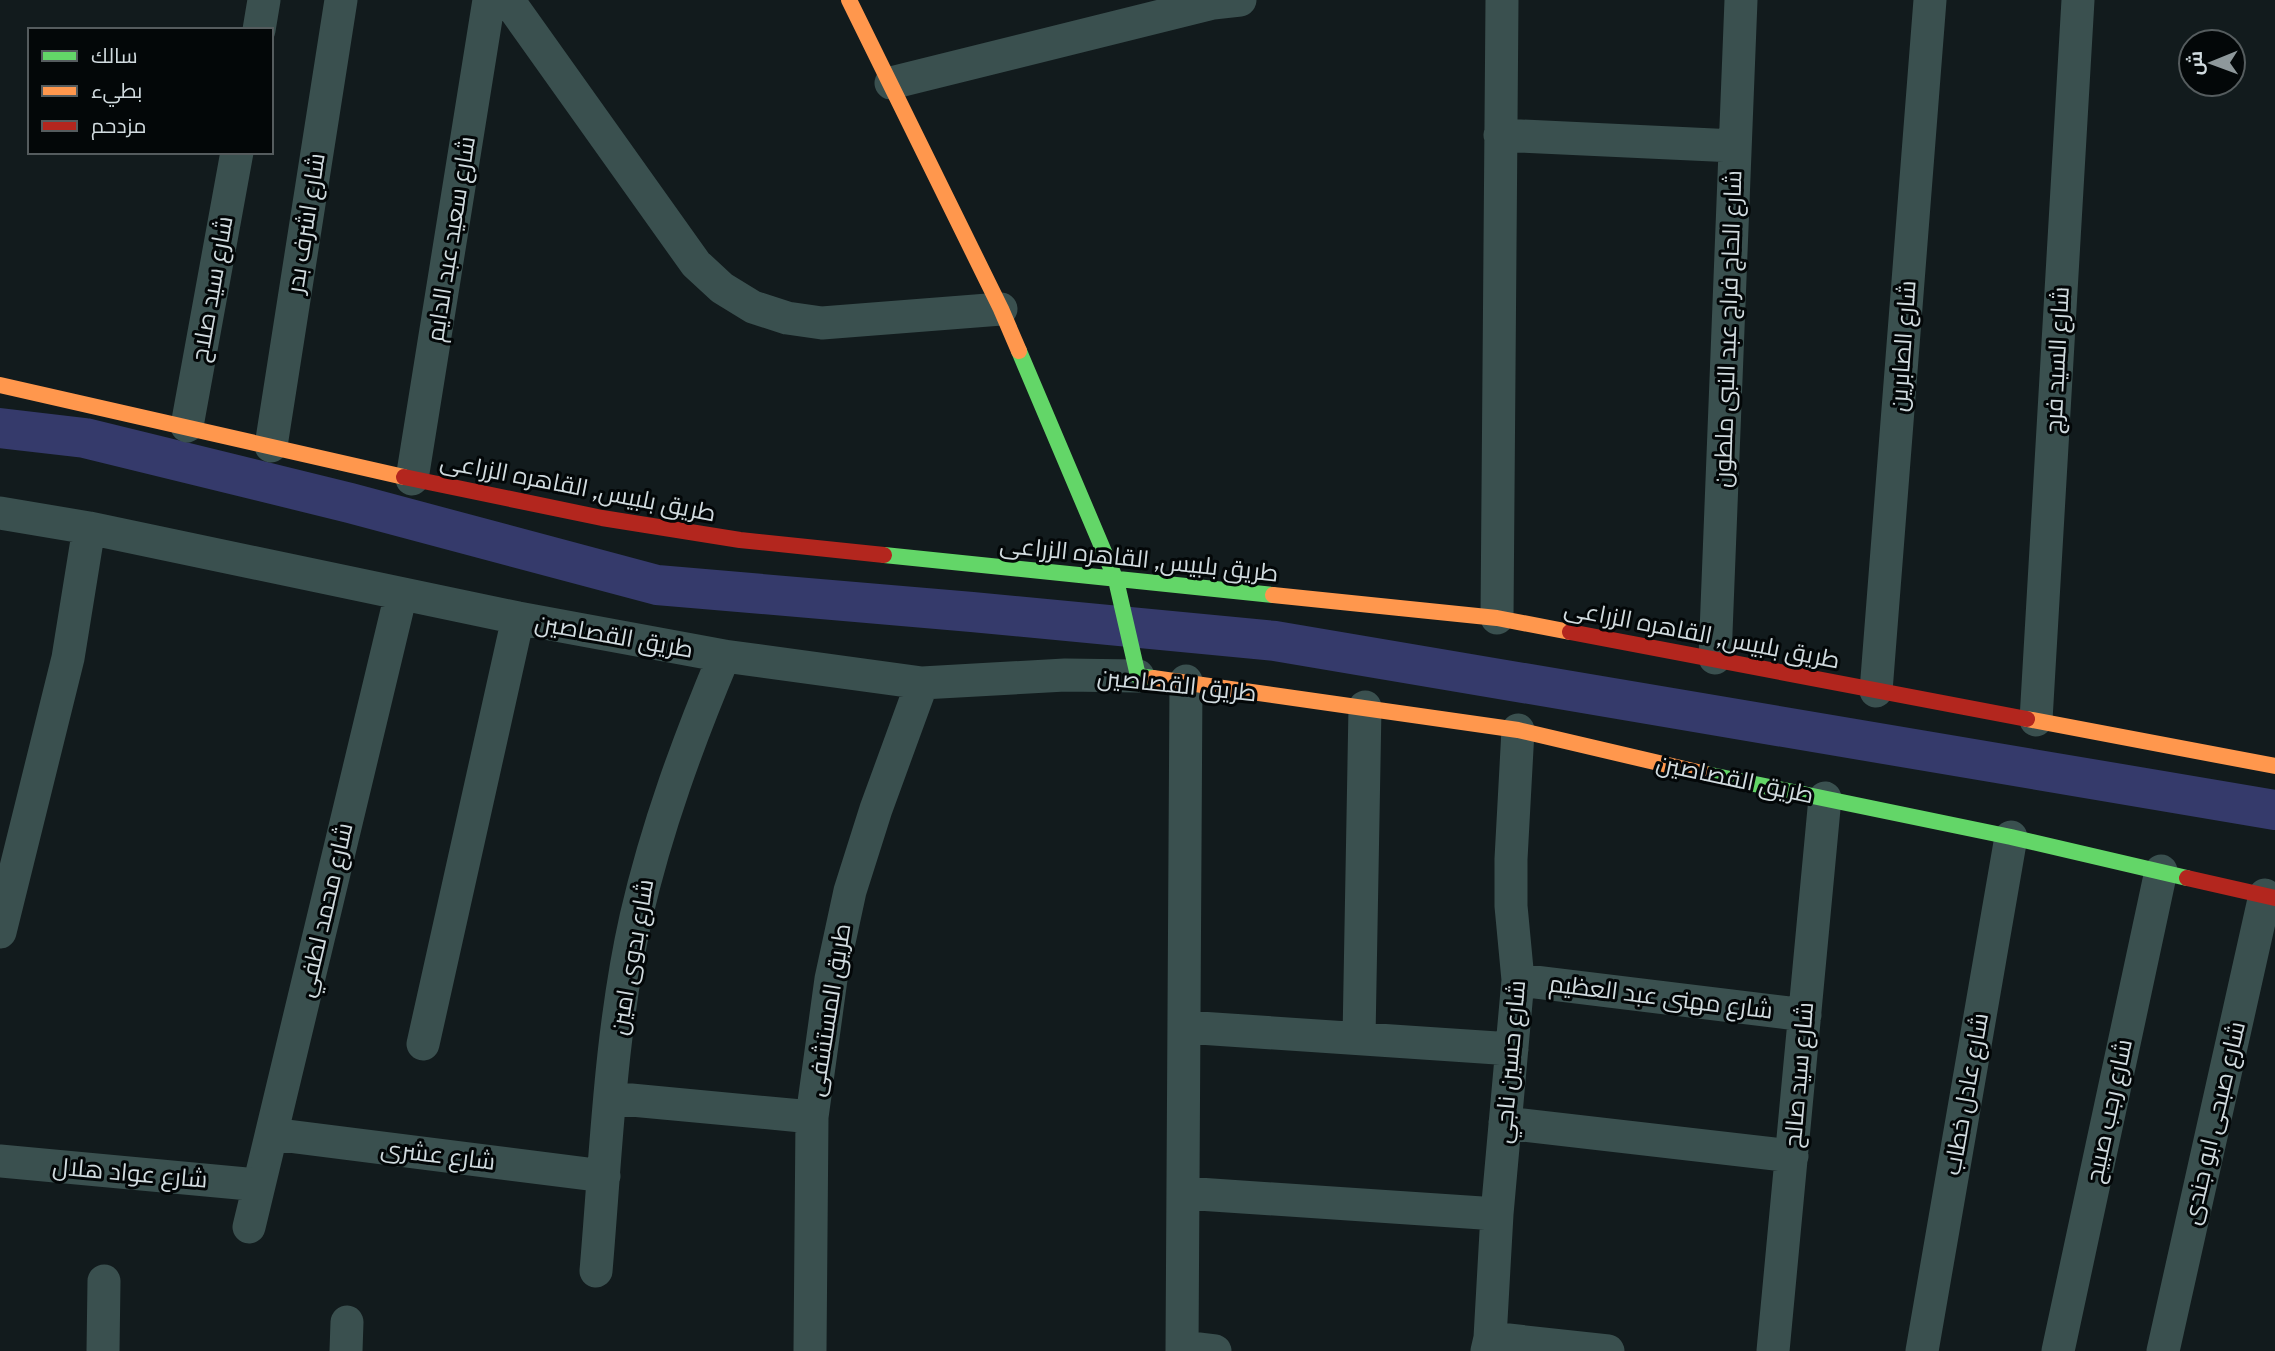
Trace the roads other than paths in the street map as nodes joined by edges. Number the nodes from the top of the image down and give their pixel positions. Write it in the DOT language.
graph roads {
  1 [pos="264,0"];
  2 [pos="341,0"];
  3 [pos="489,0"];
  4 [pos="508,0"];
  5 [pos="849,0"];
  6 [pos="1240,0"];
  7 [pos="1502,0"];
  8 [pos="1741,0"];
  9 [pos="1930,0"];
  10 [pos="2078,0"];
  11 [pos="259,28"];
  12 [pos="891,83"];
  13 [pos="1500,135"];
  14 [pos="1735,146"];
  15 [pos="237,154"];
  16 [pos="1001,309"];
  17 [pos="0,385"];
  18 [pos="187,426"];
  19 [pos="271,446"];
  20 [pos="412,479"];
  21 [pos="0,513"];
  22 [pos="89,528"];
  23 [pos="1116,580"];
  24 [pos="401,594"];
  25 [pos="518,618"];
  26 [pos="1497,618"];
  27 [pos="724,656"];
  28 [pos="1715,658"];
  29 [pos="1136,668"];
  30 [pos="1186,681"];
  31 [pos="922,682"];
  32 [pos="1876,691"];
  33 [pos="1365,706"];
  34 [pos="2036,720"];
  35 [pos="1518,730"];
  36 [pos="2275,766"];
  37 [pos="1825,798"];
  38 [pos="2011,838"];
  39 [pos="2161,871"];
  40 [pos="2270,897"];
  41 [pos="1,926"];
  42 [pos="1518,979"];
  43 [pos="1805,1015"];
  44 [pos="1184,1027"];
  45 [pos="1359,1038"];
  46 [pos="423,1044"];
  47 [pos="1512,1049"];
  48 [pos="610,1098"];
  49 [pos="812,1116"];
  50 [pos="1505,1123"];
  51 [pos="272,1134"];
  52 [pos="1792,1156"];
  53 [pos="0,1161"];
  54 [pos="604,1177"];
  55 [pos="259,1185"];
  56 [pos="1183,1193"];
  57 [pos="1497,1214"];
  58 [pos="249,1227"];
  59 [pos="596,1271"];
  60 [pos="104,1281"];
  61 [pos="1489,1344"];
  62 [pos="1182,1349"];
  63 [pos="103,1351"];
  64 [pos="810,1351"];
  65 [pos="1215,1351"];
  66 [pos="1608,1351"];
  67 [pos="1773,1351"];
  68 [pos="1922,1351"];
  69 [pos="2058,1351"];
  70 [pos="2163,1351"];
  1 -- 11 [label="street"];
  2 -- 19 [label="street, شارع اشرف بدر"];
  3 -- 20 [label="street, شارع سعيد عبد الدايم"];
  4 -- 16 [label="street"];
  5 -- 12 [label="street"];
  6 -- 12 [label="street"];
  7 -- 13 [label="street"];
  8 -- 14 [label="street, شارع الحاج فراج عبد النبى ملطون"];
  9 -- 32 [label="street, شارع الصابرين"];
  10 -- 34 [label="street, شارع السيد فرج"];
  12 -- 16 [label="street"];
  13 -- 14 [label="street"];
  13 -- 26 [label="street"];
  14 -- 28 [label="street, شارع الحاج فراج عبد النبى ملطون"];
  15 -- 18 [label="street, شارع سيد صلاح"];
  16 -- 23 [label="street"];
  17 -- 18 [label="street, طريق بلبيس, القاهره الزراعى"];
  18 -- 19 [label="street, طريق بلبيس, القاهره الزراعى"];
  19 -- 20 [label="street, طريق بلبيس, القاهره الزراعى"];
  20 -- 23 [label="street, طريق بلبيس, القاهره الزراعى"];
  21 -- 22 [label="street, طريق القصاصين"];
  22 -- 24 [label="street, طريق القصاصين"];
  22 -- 41 [label="street"];
  23 -- 26 [label="street, طريق بلبيس, القاهره الزراعى"];
  23 -- 29 [label="street"];
  24 -- 25 [label="street, طريق القصاصين"];
  24 -- 51 [label="street, شارع محمد لطفي"];
  25 -- 27 [label="street, طريق القصاصين"];
  25 -- 46 [label="street"];
  26 -- 28 [label="street, طريق بلبيس, القاهره الزراعى"];
  27 -- 31 [label="street, طريق القصاصين"];
  27 -- 48 [label="street, شارع بدوى امين"];
  28 -- 32 [label="street, طريق بلبيس, القاهره الزراعى"];
  29 -- 30 [label="street, طريق القصاصين"];
  29 -- 31 [label="street, طريق القصاصين"];
  30 -- 33 [label="street, طريق القصاصين"];
  30 -- 44 [label="street"];
  31 -- 49 [label="street, طريق المستشفى"];
  32 -- 34 [label="street, طريق بلبيس, القاهره الزراعى"];
  33 -- 35 [label="street, طريق القصاصين"];
  33 -- 45 [label="street"];
  34 -- 36 [label="street, طريق بلبيس, القاهره الزراعى"];
  35 -- 37 [label="street, طريق القصاصين"];
  35 -- 42 [label="street, شارع حسين ناجي"];
  37 -- 38 [label="street, طريق القصاصين"];
  37 -- 43 [label="street, شارع سيد صالح"];
  38 -- 39 [label="street, طريق القصاصين"];
  38 -- 68 [label="street, شارع عادل خطاب"];
  39 -- 40 [label="street, طريق القصاصين"];
  39 -- 69 [label="street, شارع رجب صبيح"];
  40 -- 70 [label="street, شارع صبحى ابو جندى"];
  42 -- 43 [label="street, شارع مهنى عبد العظيم"];
  42 -- 47 [label="street, شارع حسين ناجي"];
  43 -- 52 [label="street, شارع سيد صالح"];
  44 -- 45 [label="street"];
  44 -- 56 [label="street"];
  45 -- 47 [label="street"];
  47 -- 50 [label="street, شارع حسين ناجي"];
  48 -- 49 [label="street"];
  48 -- 54 [label="street, شارع بدوى امين"];
  49 -- 64 [label="street, طريق المستشفى"];
  50 -- 52 [label="street"];
  50 -- 57 [label="street, شارع حسين ناجي"];
  51 -- 54 [label="street, شارع عشرى"];
  51 -- 55 [label="street, شارع محمد لطفي"];
  52 -- 67 [label="street, شارع سيد صالح"];
  53 -- 55 [label="street, شارع عواد هلال"];
  54 -- 59 [label="street, شارع بدوى امين"];
  55 -- 58 [label="street, شارع محمد لطفي"];
  56 -- 57 [label="street"];
  56 -- 62 [label="street"];
  57 -- 61 [label="street, شارع حسين ناجي"];
  60 -- 63 [label="street"];
  61 -- 66 [label="street"];
  62 -- 65 [label="street"];
}
